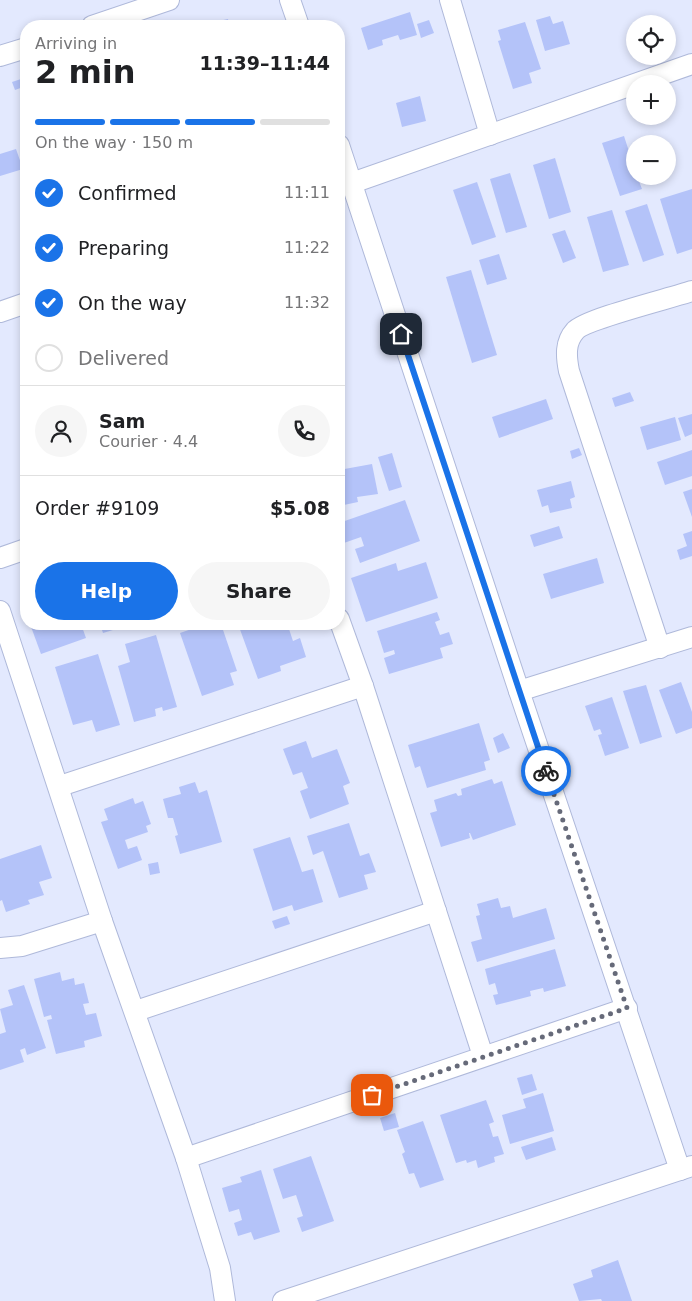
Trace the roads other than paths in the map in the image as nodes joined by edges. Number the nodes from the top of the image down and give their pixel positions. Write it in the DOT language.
graph roads {
  1 [pos="169,0"];
  2 [pos="290,0"];
  3 [pos="450,0"];
  4 [pos="138,19"];
  5 [pos="296,20"];
  6 [pos="20,50"];
  7 [pos="0,56"];
  8 [pos="692,64"];
  9 [pos="490,135"];
  10 [pos="345,163"];
  11 [pos="352,183"];
  12 [pos="692,292"];
  13 [pos="20,305"];
  14 [pos="0,312"];
  15 [pos="20,551"];
  16 [pos="0,558"];
  17 [pos="0,611"];
  18 [pos="343,630"];
  19 [pos="692,637"];
  20 [pos="660,648"];
  21 [pos="363,686"];
  22 [pos="519,692"];
  23 [pos="60,786"];
  24 [pos="436,911"];
  25 [pos="102,921"];
  26 [pos="0,948"];
  27 [pos="627,1008"];
  28 [pos="136,1011"];
  29 [pos="483,1056"];
  30 [pos="186,1158"];
  31 [pos="686,1168"];
  32 [pos="225,1301"];
  33 [pos="283,1301"];
  1 -- 4 [label="street"];
  2 -- 5 [label="street"];
  3 -- 9 [label="street"];
  6 -- 7 [label="street"];
  8 -- 9 [label="street"];
  9 -- 11 [label="street"];
  10 -- 11 [label="street"];
  11 -- 22 [label="street"];
  12 -- 20 [label="street"];
  13 -- 14 [label="street"];
  15 -- 16 [label="street"];
  17 -- 23 [label="street"];
  18 -- 21 [label="street"];
  19 -- 20 [label="street"];
  20 -- 22 [label="street"];
  21 -- 23 [label="street"];
  21 -- 24 [label="street"];
  22 -- 27 [label="street"];
  23 -- 25 [label="street"];
  24 -- 28 [label="street"];
  24 -- 29 [label="street"];
  25 -- 26 [label="street"];
  25 -- 28 [label="street"];
  27 -- 29 [label="street"];
  27 -- 31 [label="street"];
  28 -- 30 [label="street"];
  29 -- 30 [label="street"];
  30 -- 32 [label="street"];
  31 -- 33 [label="street"];
}
